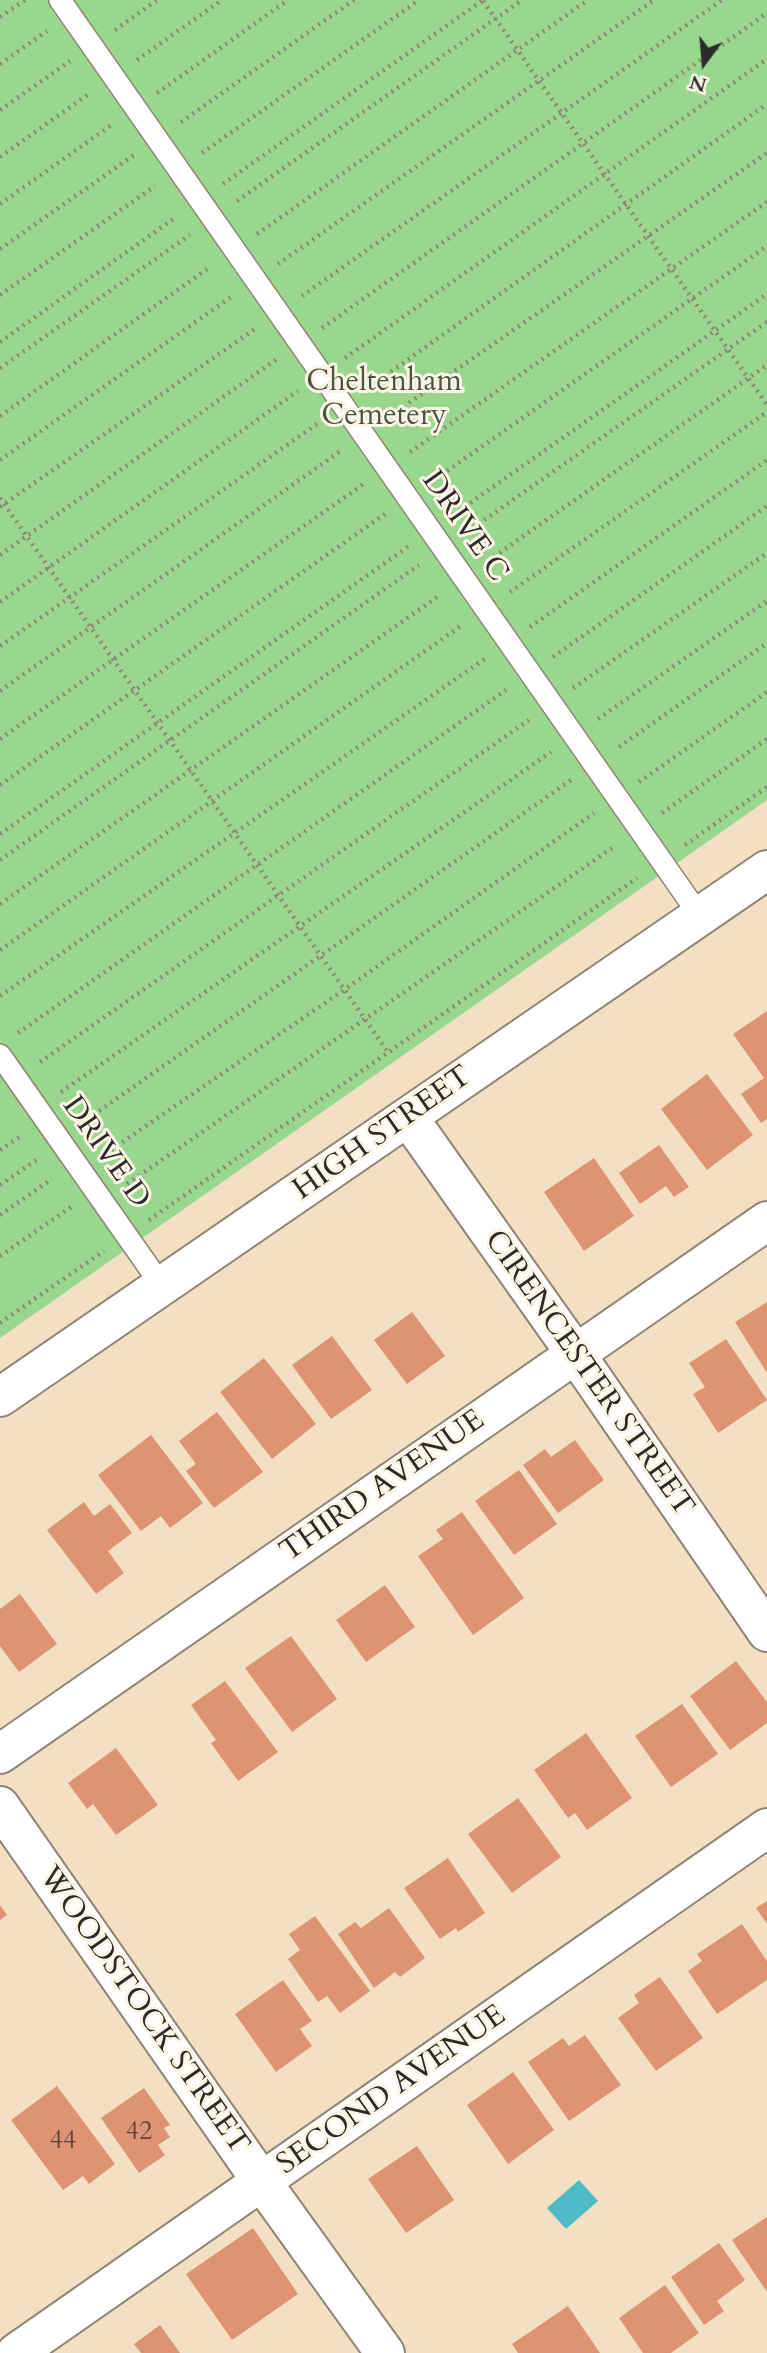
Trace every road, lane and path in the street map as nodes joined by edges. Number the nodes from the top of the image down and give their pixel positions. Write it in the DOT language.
graph roads {
  1 [pos="25,0"];
  2 [pos="61,0"];
  3 [pos="419,0"];
  4 [pos="483,0"];
  5 [pos="523,0"];
  6 [pos="588,0"];
  7 [pos="654,0"];
  8 [pos="722,0"];
  9 [pos="767,13"];
  10 [pos="0,17"];
  11 [pos="496,19"];
  12 [pos="517,50"];
  13 [pos="767,59"];
  14 [pos="540,81"];
  15 [pos="767,104"];
  16 [pos="562,113"];
  17 [pos="583,143"];
  18 [pos="179,169"];
  19 [pos="605,174"];
  20 [pos="200,200"];
  21 [pos="625,203"];
  22 [pos="213,218"];
  23 [pos="234,250"];
  24 [pos="256,280"];
  25 [pos="767,293"];
  26 [pos="0,295"];
  27 [pos="279,313"];
  28 [pos="767,322"];
  29 [pos="715,330"];
  30 [pos="0,342"];
  31 [pos="300,343"];
  32 [pos="728,350"];
  33 [pos="767,365"];
  34 [pos="0,368"];
  35 [pos="322,375"];
  36 [pos="748,378"];
  37 [pos="767,405"];
  38 [pos="343,406"];
  39 [pos="767,412"];
  40 [pos="0,416"];
  41 [pos="0,460"];
  42 [pos="767,460"];
  43 [pos="0,498"];
  44 [pos="2,506"];
  45 [pos="767,506"];
  46 [pos="431,530"];
  47 [pos="27,536"];
  48 [pos="443,549"];
  49 [pos="767,553"];
  50 [pos="0,555"];
  51 [pos="49,568"];
  52 [pos="464,578"];
  53 [pos="70,597"];
  54 [pos="767,601"];
  55 [pos="0,602"];
  56 [pos="485,609"];
  57 [pos="509,642"];
  58 [pos="767,643"];
  59 [pos="0,646"];
  60 [pos="530,673"];
  61 [pos="767,692"];
  62 [pos="551,704"];
  63 [pos="158,723"];
  64 [pos="574,736"];
  65 [pos="767,739"];
  66 [pos="169,741"];
  67 [pos="594,765"];
  68 [pos="190,770"];
  69 [pos="767,787"];
  70 [pos="617,797"];
  71 [pos="212,801"];
  72 [pos="639,830"];
  73 [pos="234,833"];
  74 [pos="0,834"];
  75 [pos="0,860"];
  76 [pos="661,861"];
  77 [pos="256,864"];
  78 [pos="767,870"];
  79 [pos="278,895"];
  80 [pos="0,904"];
  81 [pos="700,916"];
  82 [pos="300,927"];
  83 [pos="0,950"];
  84 [pos="321,956"];
  85 [pos="344,990"];
  86 [pos="0,996"];
  87 [pos="365,1019"];
  88 [pos="6,1046"];
  89 [pos="388,1052"];
  90 [pos="16,1078"];
  91 [pos="37,1108"];
  92 [pos="408,1117"];
  93 [pos="60,1141"];
  94 [pos="78,1167"];
  95 [pos="0,1185"];
  96 [pos="99,1196"];
  97 [pos="0,1215"];
  98 [pos="767,1221"];
  99 [pos="127,1236"];
  100 [pos="0,1256"];
  101 [pos="162,1286"];
  102 [pos="0,1323"];
  103 [pos="575,1353"];
  104 [pos="0,1397"];
  105 [pos="767,1632"];
  106 [pos="0,1754"];
  107 [pos="0,1806"];
  108 [pos="767,1828"];
  109 [pos="262,2182"];
  110 [pos="16,2353"];
  111 [pos="385,2353"];
  1 -- 10 [label="path"];
  2 -- 18 [label="lane, DRIVE C"];
  3 -- 18 [label="path"];
  4 -- 11 [label="path"];
  4 -- 20 [label="path"];
  5 -- 11 [label="path"];
  6 -- 12 [label="path"];
  7 -- 14 [label="path"];
  8 -- 16 [label="path"];
  9 -- 17 [label="path"];
  11 -- 12 [label="path"];
  11 -- 22 [label="path"];
  12 -- 14 [label="path"];
  12 -- 23 [label="path"];
  13 -- 19 [label="path"];
  14 -- 16 [label="path"];
  14 -- 24 [label="path"];
  15 -- 21 [label="path"];
  16 -- 17 [label="path"];
  16 -- 27 [label="path"];
  17 -- 19 [label="path"];
  17 -- 31 [label="path"];
  18 -- 20 [label="lane, DRIVE C"];
  18 -- 26 [label="path"];
  19 -- 21 [label="path"];
  19 -- 35 [label="path"];
  20 -- 22 [label="lane, DRIVE C"];
  20 -- 30 [label="path"];
  21 -- 29 [label="path"];
  21 -- 38 [label="path"];
  22 -- 23 [label="lane, DRIVE C"];
  22 -- 34 [label="path"];
  23 -- 24 [label="lane, DRIVE C"];
  23 -- 40 [label="path"];
  24 -- 27 [label="lane, DRIVE C"];
  24 -- 41 [label="path"];
  25 -- 29 [label="path"];
  27 -- 31 [label="lane, DRIVE C"];
  27 -- 44 [label="path"];
  28 -- 32 [label="path"];
  29 -- 32 [label="path"];
  29 -- 46 [label="path"];
  31 -- 35 [label="lane, DRIVE C"];
  31 -- 47 [label="path"];
  32 -- 36 [label="path"];
  32 -- 48 [label="path"];
  33 -- 36 [label="path"];
  35 -- 38 [label="lane, DRIVE C"];
  35 -- 51 [label="path"];
  36 -- 37 [label="path"];
  36 -- 52 [label="path"];
  38 -- 46 [label="lane, DRIVE C"];
  38 -- 53 [label="path"];
  39 -- 56 [label="path"];
  42 -- 57 [label="path"];
  43 -- 44 [label="path"];
  44 -- 47 [label="path"];
  45 -- 60 [label="path"];
  46 -- 48 [label="lane, DRIVE C"];
  46 -- 63 [label="path"];
  47 -- 50 [label="path"];
  47 -- 51 [label="path"];
  48 -- 52 [label="lane, DRIVE C"];
  48 -- 66 [label="path"];
  49 -- 62 [label="path"];
  51 -- 53 [label="path"];
  51 -- 55 [label="path"];
  52 -- 56 [label="lane, DRIVE C"];
  52 -- 68 [label="path"];
  53 -- 59 [label="path"];
  53 -- 63 [label="path"];
  54 -- 64 [label="path"];
  56 -- 57 [label="lane, DRIVE C"];
  56 -- 71 [label="path"];
  57 -- 60 [label="lane, DRIVE C"];
  57 -- 73 [label="path"];
  58 -- 67 [label="path"];
  60 -- 62 [label="lane, DRIVE C"];
  60 -- 77 [label="path"];
  61 -- 70 [label="path"];
  62 -- 64 [label="lane, DRIVE C"];
  62 -- 79 [label="path"];
  63 -- 66 [label="path"];
  63 -- 74 [label="path"];
  64 -- 67 [label="lane, DRIVE C"];
  64 -- 82 [label="path"];
  65 -- 72 [label="path"];
  66 -- 68 [label="path"];
  66 -- 75 [label="path"];
  67 -- 70 [label="lane, DRIVE C"];
  67 -- 84 [label="path"];
  68 -- 71 [label="path"];
  68 -- 80 [label="path"];
  69 -- 76 [label="path"];
  70 -- 72 [label="lane, DRIVE C"];
  70 -- 85 [label="path"];
  71 -- 73 [label="path"];
  71 -- 83 [label="path"];
  72 -- 76 [label="lane, DRIVE C"];
  72 -- 87 [label="path"];
  73 -- 77 [label="path"];
  73 -- 86 [label="path"];
  76 -- 81 [label="lane, DRIVE C"];
  76 -- 89 [label="path"];
  77 -- 79 [label="path"];
  77 -- 88 [label="path"];
  78 -- 81 [label="street, HIGH STREET"];
  79 -- 82 [label="path"];
  79 -- 90 [label="path"];
  81 -- 92 [label="street, HIGH STREET"];
  82 -- 84 [label="path"];
  82 -- 91 [label="path"];
  84 -- 85 [label="path"];
  84 -- 93 [label="path"];
  85 -- 87 [label="path"];
  85 -- 94 [label="path"];
  87 -- 89 [label="path"];
  87 -- 96 [label="path"];
  88 -- 90 [label="lane, DRIVE D"];
  89 -- 99 [label="path"];
  90 -- 91 [label="lane, DRIVE D"];
  91 -- 93 [label="lane, DRIVE D"];
  92 -- 101 [label="street, HIGH STREET"];
  92 -- 103 [label="street, CIRENCESTER STREET"];
  93 -- 94 [label="lane, DRIVE D"];
  93 -- 95 [label="path"];
  94 -- 96 [label="lane, DRIVE D"];
  94 -- 97 [label="path"];
  96 -- 99 [label="lane, DRIVE D"];
  96 -- 100 [label="path"];
  98 -- 103 [label="street, THIRD AVENUE"];
  99 -- 101 [label="lane, DRIVE D"];
  99 -- 102 [label="path"];
  101 -- 104 [label="street, HIGH STREET"];
  103 -- 105 [label="street, CIRENCESTER STREET"];
  103 -- 106 [label="street, THIRD AVENUE"];
  107 -- 109 [label="street, WOODSTOCK STREET"];
  108 -- 109 [label="street, SECOND AVENUE"];
  109 -- 110 [label="street, SECOND AVENUE"];
  109 -- 111 [label="street, WOODSTOCK STREET"];
}
